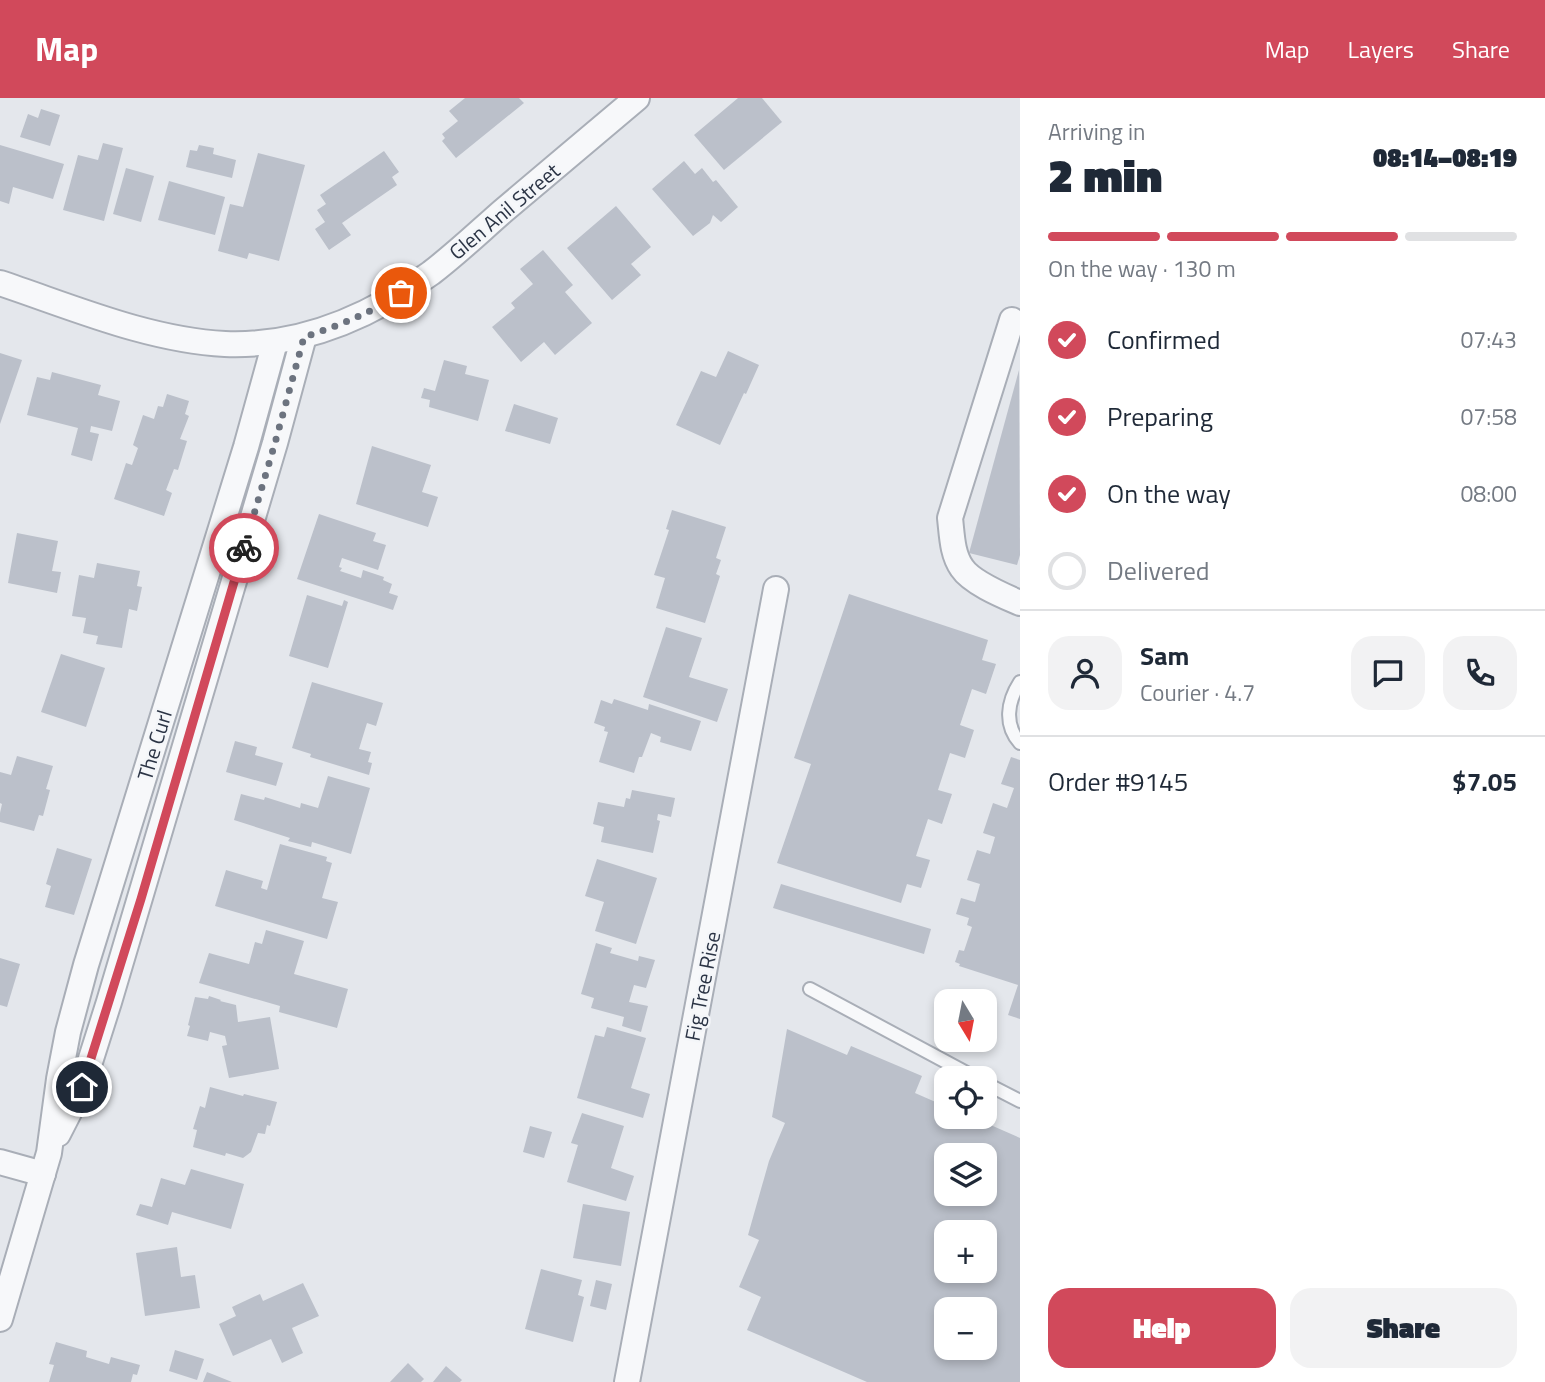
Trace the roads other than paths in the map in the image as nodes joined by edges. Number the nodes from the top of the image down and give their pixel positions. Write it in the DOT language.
graph roads {
  1 [pos="637,98"];
  2 [pos="0,283"];
  3 [pos="1012,320"];
  4 [pos="304,337"];
  5 [pos="275,342"];
  6 [pos="776,589"];
  7 [pos="1020,603"];
  8 [pos="1020,682"];
  9 [pos="1020,743"];
  10 [pos="810,989"];
  11 [pos="954,1066"];
  12 [pos="997,1089"];
  13 [pos="1020,1101"];
  14 [pos="0,1162"];
  15 [pos="46,1164"];
  16 [pos="0,1319"];
  17 [pos="627,1382"];
  1 -- 4 [label="street, Glen Anil Street"];
  2 -- 5 [label="street, Glen Anil Street"];
  3 -- 7 [label="street"];
  4 -- 5 [label="street, Glen Anil Street"];
  4 -- 15 [label="street, The Curl"];
  5 -- 15 [label="street, The Curl"];
  6 -- 17 [label="street, Fig Tree Rise"];
  8 -- 9 [label="lane"];
  10 -- 11 [label="lane"];
  12 -- 13 [label="lane"];
  14 -- 15 [label="street"];
  15 -- 16 [label="street, The Curl"];
}
